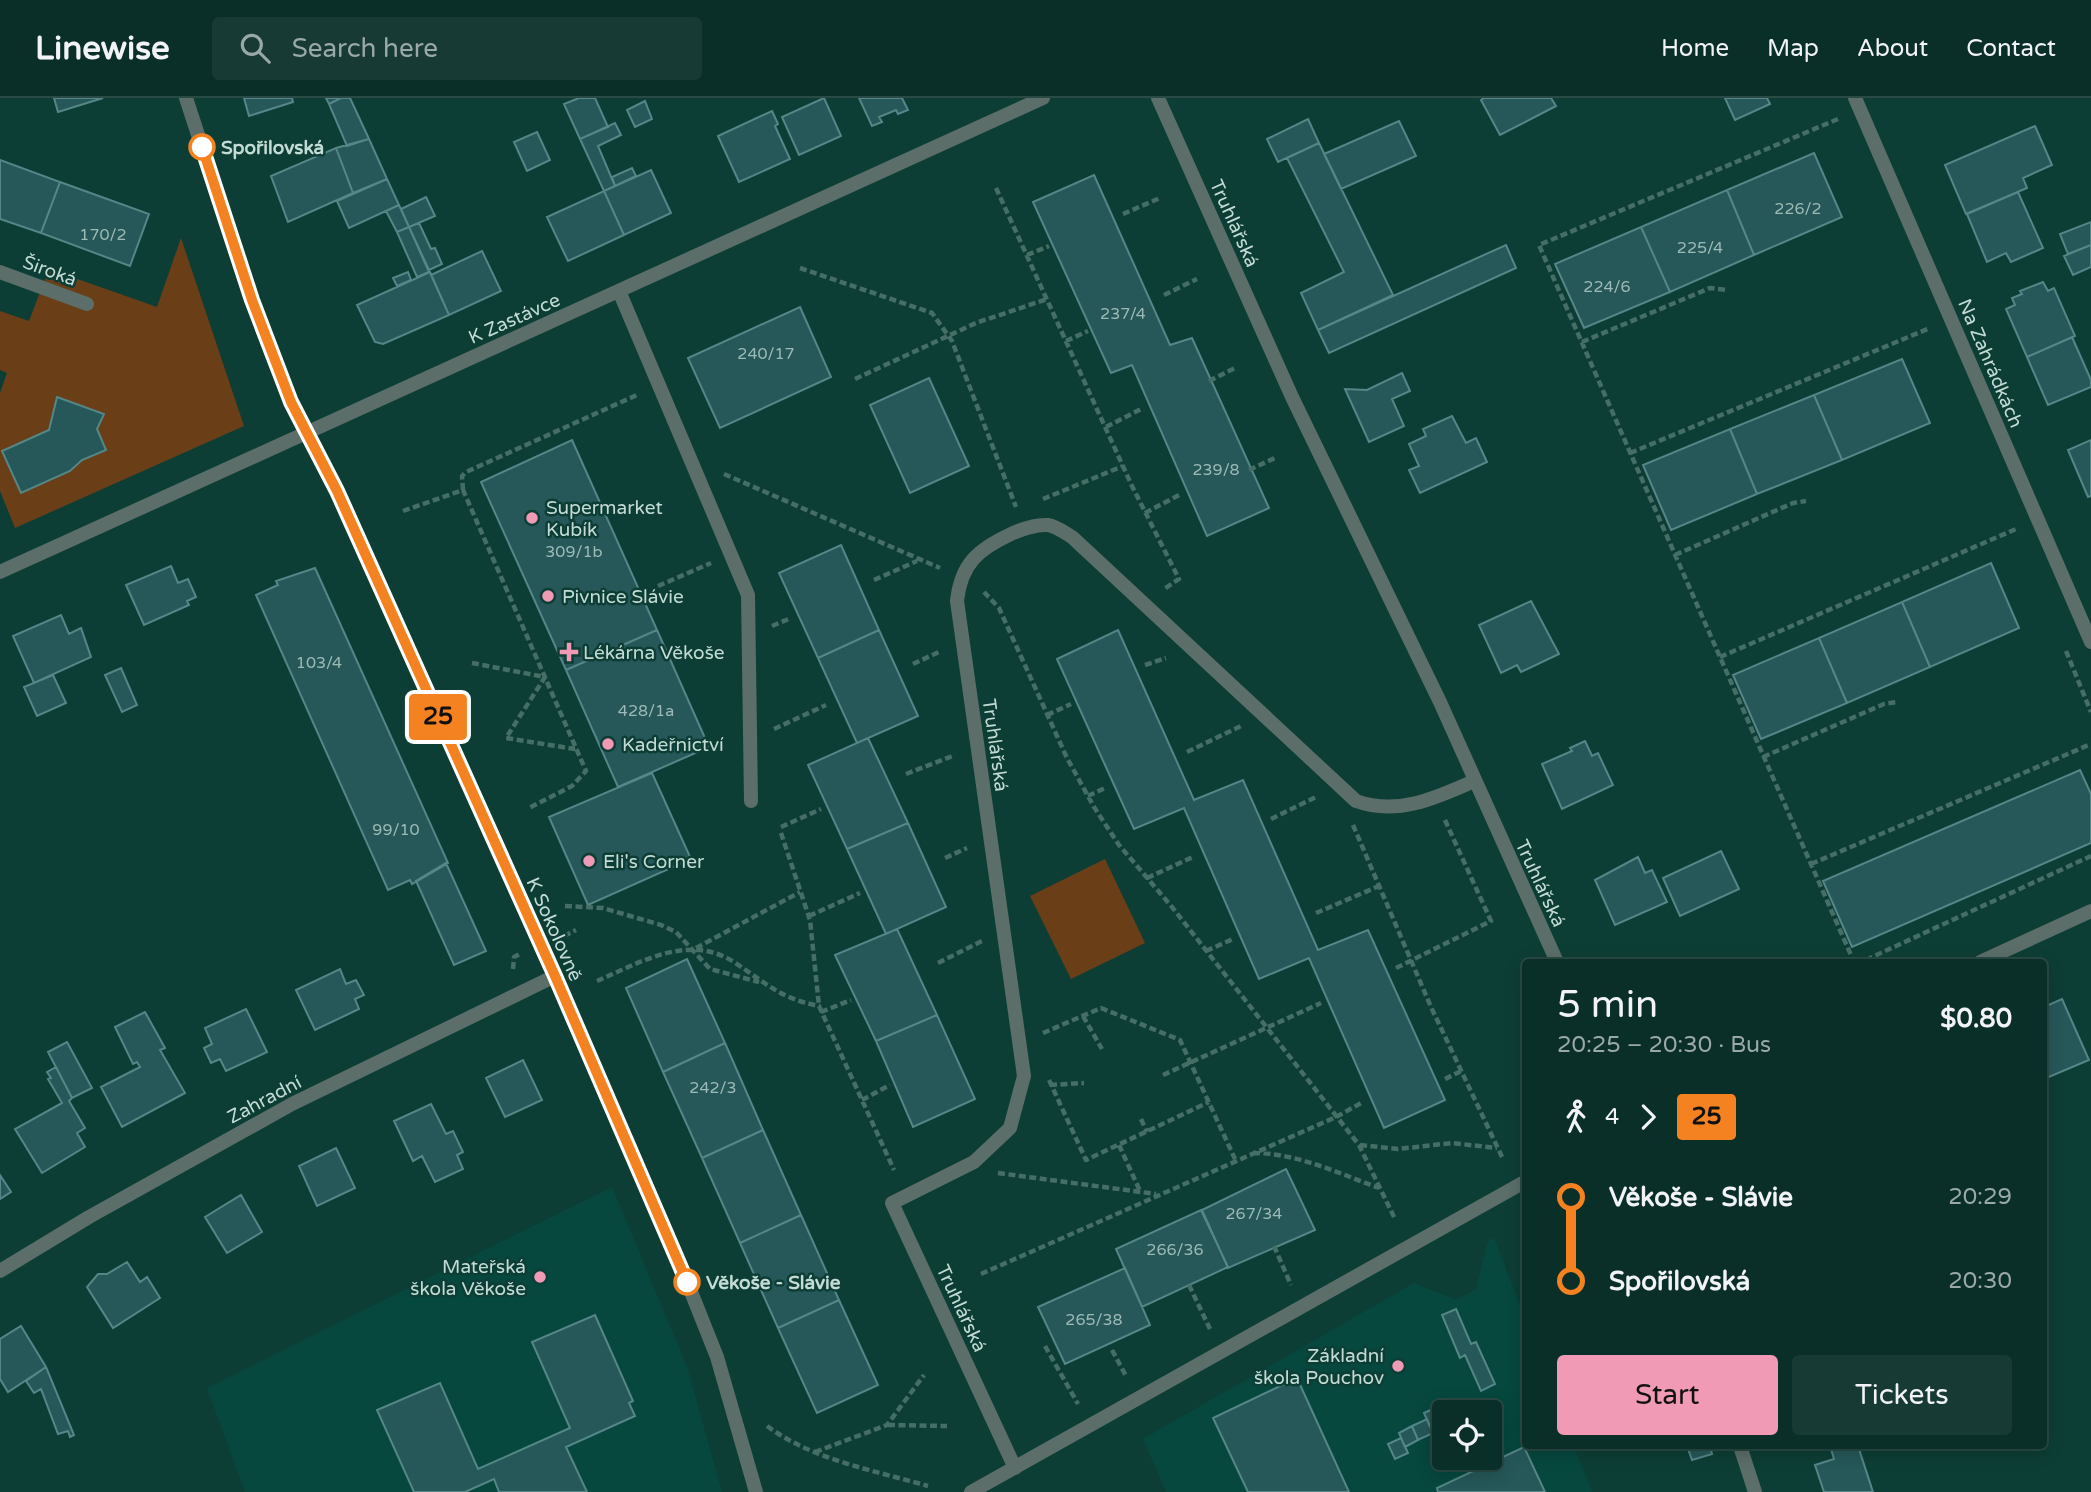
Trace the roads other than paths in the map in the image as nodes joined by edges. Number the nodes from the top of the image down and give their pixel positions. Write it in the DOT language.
graph roads {
  1 [pos="186,98"];
  2 [pos="1158,98"];
  3 [pos="1855,98"];
  4 [pos="1038,99"];
  5 [pos="0,272"];
  6 [pos="619,291"];
  7 [pos="87,304"];
  8 [pos="306,433"];
  9 [pos="0,572"];
  10 [pos="2091,642"];
  11 [pos="1474,781"];
  12 [pos="751,801"];
  13 [pos="2091,911"];
  14 [pos="1556,959"];
  15 [pos="1987,959"];
  16 [pos="555,976"];
  17 [pos="1522,1183"];
  18 [pos="0,1271"];
  19 [pos="1741,1449"];
  20 [pos="1014,1468"];
  21 [pos="756,1492"];
  22 [pos="971,1492"];
  23 [pos="1755,1492"];
  1 -- 8 [label="street"];
  2 -- 11 [label="street, Truhlářská"];
  3 -- 10 [label="street, Na Zahrádkách"];
  4 -- 6 [label="street, K Zastávce"];
  5 -- 7 [label="street, Široká"];
  6 -- 8 [label="street, K Zastávce"];
  6 -- 12 [label="street"];
  8 -- 9 [label="street, K Zastávce"];
  8 -- 16 [label="street, K Sokolovně"];
  11 -- 14 [label="street, Truhlářská"];
  11 -- 20 [label="street, Truhlářská"];
  13 -- 15 [label="street"];
  16 -- 18 [label="street, Zahradní"];
  16 -- 21 [label="street, K Sokolovně"];
  17 -- 20 [label="street"];
  19 -- 23 [label="street"];
  20 -- 22 [label="street"];
}
